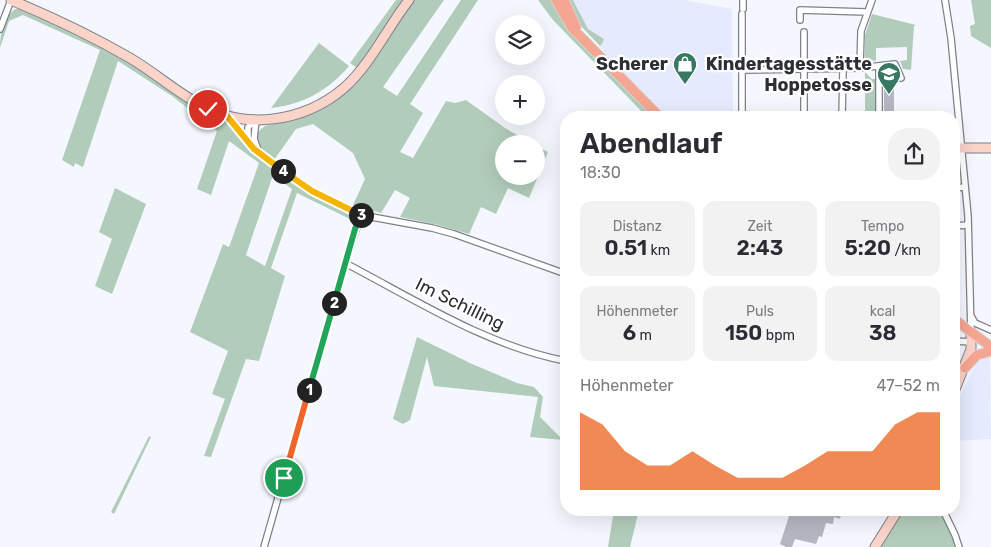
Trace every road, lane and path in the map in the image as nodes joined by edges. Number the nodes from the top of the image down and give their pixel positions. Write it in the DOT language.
graph roads {
  1 [pos="11,0"];
  2 [pos="409,0"];
  3 [pos="556,0"];
  4 [pos="564,0"];
  5 [pos="743,0"];
  6 [pos="872,0"];
  7 [pos="945,0"];
  8 [pos="867,12"];
  9 [pos="800,20"];
  10 [pos="0,29"];
  11 [pos="804,32"];
  12 [pos="580,34"];
  13 [pos="879,67"];
  14 [pos="860,68"];
  15 [pos="804,69"];
  16 [pos="843,69"];
  17 [pos="742,70"];
  18 [pos="901,78"];
  19 [pos="654,111"];
  20 [pos="742,111"];
  21 [pos="804,111"];
  22 [pos="842,111"];
  23 [pos="879,111"];
  24 [pos="955,111"];
  25 [pos="227,116"];
  26 [pos="256,120"];
  27 [pos="248,142"];
  28 [pos="960,148"];
  29 [pos="991,148"];
  30 [pos="258,150"];
  31 [pos="960,163"];
  32 [pos="960,187"];
  33 [pos="965,187"];
  34 [pos="362,215"];
  35 [pos="968,225"];
  36 [pos="960,226"];
  37 [pos="345,263"];
  38 [pos="560,272"];
  39 [pos="970,314"];
  40 [pos="960,325"];
  41 [pos="991,330"];
  42 [pos="972,337"];
  43 [pos="960,340"];
  44 [pos="991,348"];
  45 [pos="560,360"];
  46 [pos="965,368"];
  47 [pos="960,379"];
  48 [pos="894,516"];
  49 [pos="946,516"];
  50 [pos="264,547"];
  51 [pos="875,547"];
  52 [pos="959,547"];
  1 -- 10 [label="street"];
  1 -- 25 [label="street"];
  2 -- 26 [label="street"];
  3 -- 12 [label="main road"];
  4 -- 12 [label="main road"];
  5 -- 17 [label="street"];
  6 -- 8 [label="street"];
  7 -- 24 [label="street"];
  8 -- 9 [label="street"];
  8 -- 14 [label="street"];
  11 -- 15 [label="street"];
  12 -- 19 [label="main road"];
  13 -- 14 [label="street"];
  13 -- 18 [label="street"];
  13 -- 23 [label="street"];
  14 -- 16 [label="street"];
  15 -- 16 [label="street"];
  15 -- 17 [label="street"];
  15 -- 21 [label="street"];
  16 -- 22 [label="street"];
  17 -- 20 [label="street"];
  25 -- 26 [label="street"];
  25 -- 27 [label="street"];
  26 -- 27 [label="street"];
  26 -- 30 [label="street"];
  27 -- 30 [label="street"];
  28 -- 29 [label="street"];
  30 -- 34 [label="street"];
  31 -- 33 [label="street"];
  32 -- 33 [label="street"];
  33 -- 35 [label="street"];
  34 -- 37 [label="street"];
  34 -- 38 [label="street"];
  35 -- 36 [label="street"];
  35 -- 39 [label="street"];
  37 -- 45 [label="street, Im Schilling"];
  37 -- 50 [label="street"];
  39 -- 41 [label="street"];
  39 -- 42 [label="street"];
  40 -- 42 [label="main road"];
  42 -- 43 [label="street"];
  42 -- 44 [label="main road"];
  42 -- 46 [label="street"];
  44 -- 46 [label="main road"];
  46 -- 47 [label="street"];
  48 -- 51 [label="street"];
  49 -- 52 [label="street"];
}
